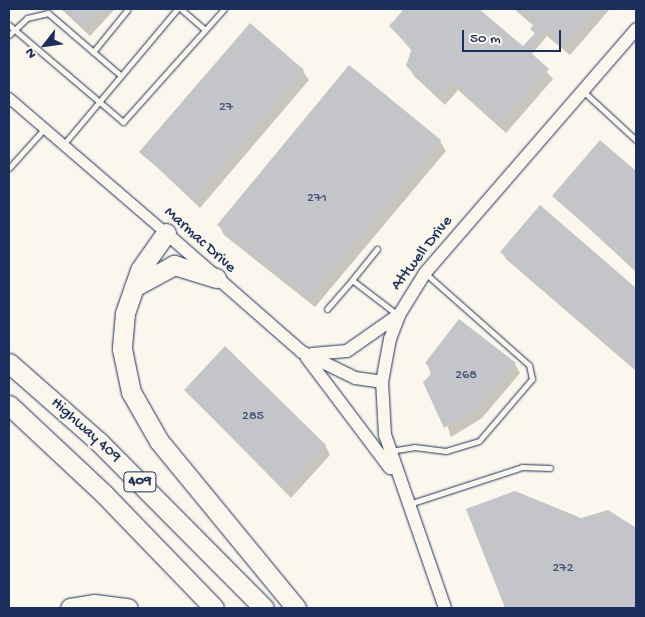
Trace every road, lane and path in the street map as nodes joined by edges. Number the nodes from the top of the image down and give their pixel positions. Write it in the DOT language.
graph roads {
  1 [pos="128,9"];
  2 [pos="177,9"];
  3 [pos="181,9"];
  4 [pos="224,9"];
  5 [pos="11,28"];
  6 [pos="636,28"];
  7 [pos="205,30"];
  8 [pos="9,35"];
  9 [pos="92,52"];
  10 [pos="120,75"];
  11 [pos="583,91"];
  12 [pos="9,98"];
  13 [pos="95,103"];
  14 [pos="44,128"];
  15 [pos="636,140"];
  16 [pos="63,145"];
  17 [pos="9,168"];
  18 [pos="166,233"];
  19 [pos="377,249"];
  20 [pos="425,273"];
  21 [pos="216,278"];
  22 [pos="352,280"];
  23 [pos="133,287"];
  24 [pos="327,309"];
  25 [pos="398,315"];
  26 [pos="302,352"];
  27 [pos="9,363"];
  28 [pos="382,382"];
  29 [pos="9,406"];
  30 [pos="390,452"];
  31 [pos="550,468"];
  32 [pos="401,484"];
  33 [pos="409,504"];
  34 [pos="70,608"];
  35 [pos="128,608"];
  36 [pos="214,608"];
  37 [pos="264,608"];
  38 [pos="296,608"];
  39 [pos="445,608"];
  1 -- 9 [label="lane"];
  2 -- 10 [label="lane"];
  3 -- 7 [label="lane"];
  4 -- 7 [label="lane"];
  5 -- 8 [label="lane"];
  5 -- 9 [label="lane"];
  5 -- 13 [label="lane"];
  6 -- 11 [label="street, Attwell Drive"];
  7 -- 13 [label="lane"];
  9 -- 10 [label="lane"];
  10 -- 13 [label="lane"];
  11 -- 15 [label="lane"];
  11 -- 20 [label="street, Attwell Drive"];
  12 -- 14 [label="street, Marmac Drive"];
  13 -- 16 [label="lane"];
  14 -- 16 [label="street, Marmac Drive"];
  14 -- 17 [label="lane"];
  16 -- 18 [label="street, Marmac Drive"];
  18 -- 21 [label="street, Marmac Drive"];
  18 -- 23 [label="highway"];
  19 -- 22 [label="lane"];
  20 -- 25 [label="street, Attwell Drive"];
  20 -- 30 [label="lane"];
  21 -- 23 [label="highway"];
  21 -- 26 [label="street, Marmac Drive"];
  22 -- 24 [label="lane"];
  22 -- 25 [label="lane"];
  23 -- 38 [label="highway"];
  25 -- 26 [label="street"];
  25 -- 28 [label="street, Attwell Drive"];
  26 -- 28 [label="street, Marmac Drive"];
  26 -- 32 [label="street"];
  27 -- 37 [label="highway, Highway 409 / 409"];
  28 -- 30 [label="street, Attwell Drive"];
  29 -- 36 [label="highway, Highway 409 / 409"];
  30 -- 32 [label="street, Attwell Drive"];
  31 -- 33 [label="lane"];
  32 -- 33 [label="street, Attwell Drive"];
  33 -- 39 [label="street, Attwell Drive"];
  34 -- 35 [label="highway"];
}
